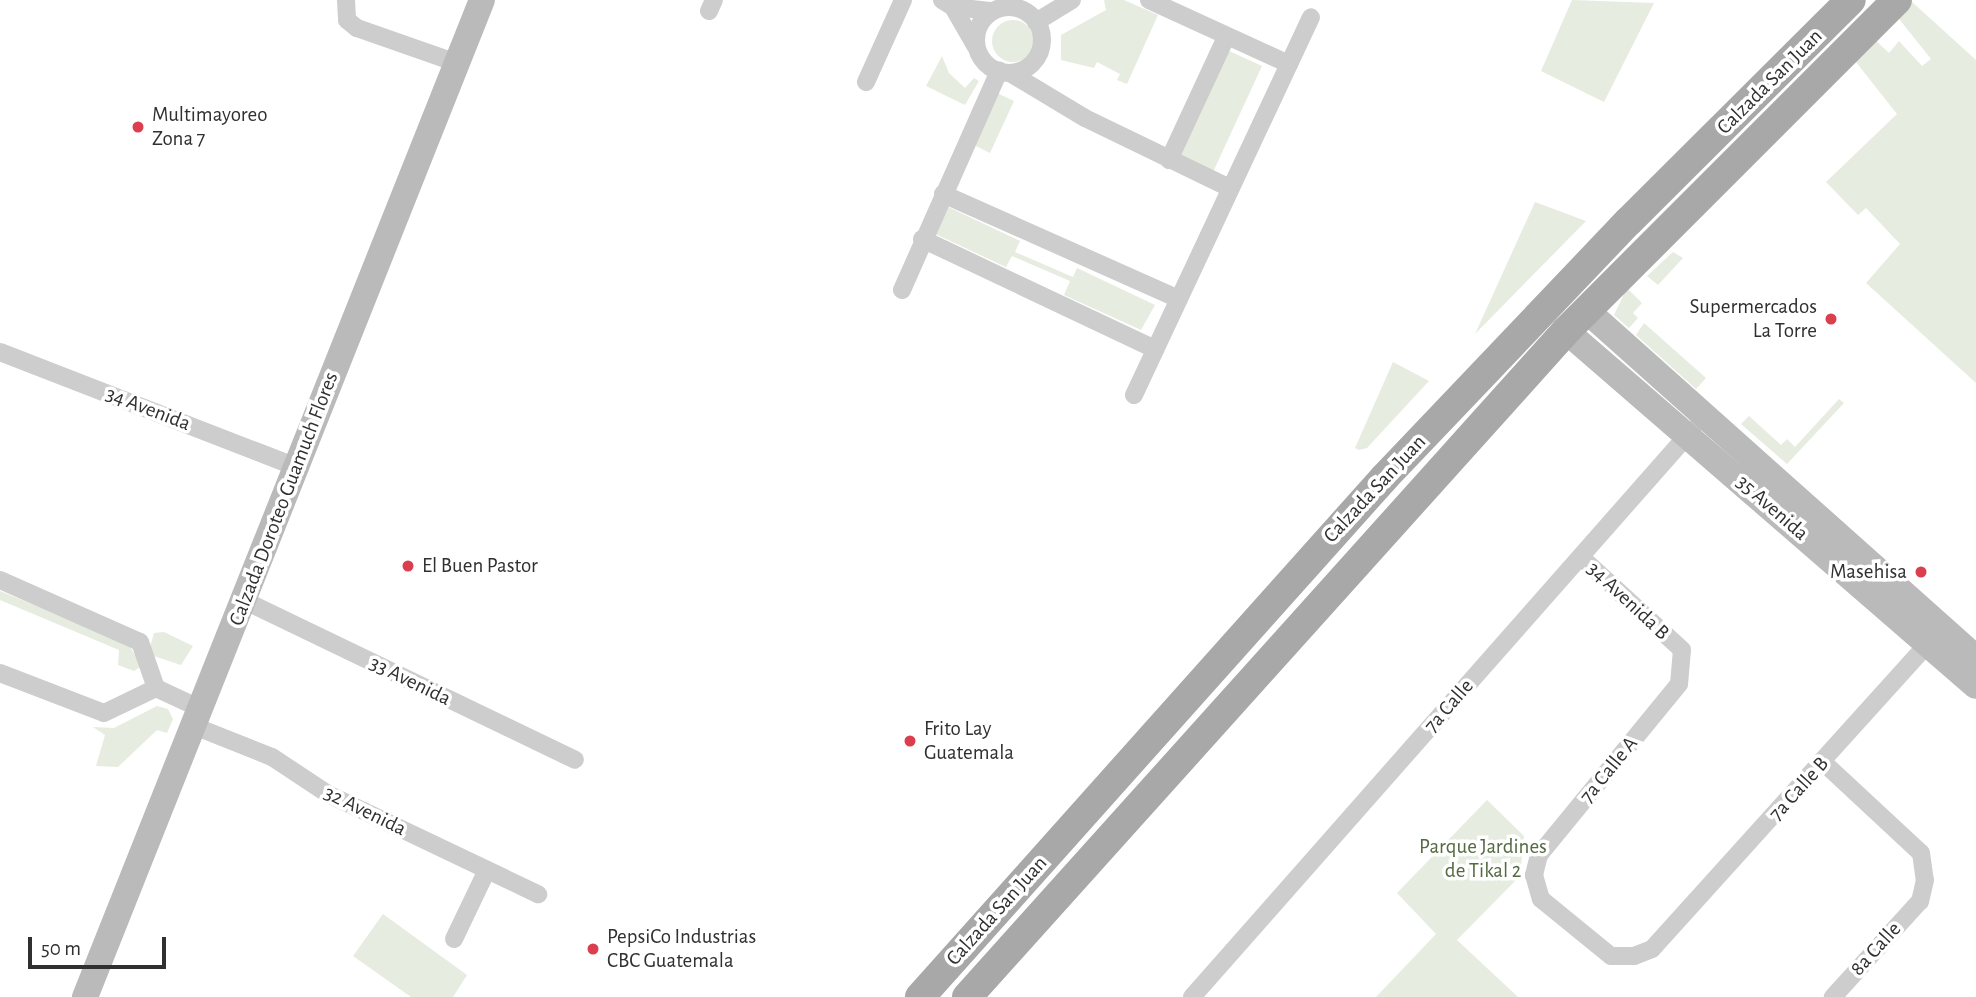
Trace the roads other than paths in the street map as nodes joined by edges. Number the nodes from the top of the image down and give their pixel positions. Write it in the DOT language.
graph roads {
  1 [pos="346,0"];
  2 [pos="482,0"];
  3 [pos="903,0"];
  4 [pos="1072,0"];
  5 [pos="1149,0"];
  6 [pos="947,3"];
  7 [pos="1882,5"];
  8 [pos="1842,7"];
  9 [pos="992,11"];
  10 [pos="1030,11"];
  11 [pos="1311,17"];
  12 [pos="1226,37"];
  13 [pos="976,47"];
  14 [pos="457,63"];
  15 [pos="1289,65"];
  16 [pos="1004,72"];
  17 [pos="866,82"];
  18 [pos="1169,160"];
  19 [pos="1230,188"];
  20 [pos="943,194"];
  21 [pos="922,240"];
  22 [pos="902,290"];
  23 [pos="1179,299"];
  24 [pos="1586,310"];
  25 [pos="1566,331"];
  26 [pos="1155,349"];
  27 [pos="0,352"];
  28 [pos="1134,395"];
  29 [pos="1706,414"];
  30 [pos="1688,435"];
  31 [pos="296,467"];
  32 [pos="1581,557"];
  33 [pos="0,580"];
  34 [pos="244,601"];
  35 [pos="1936,636"];
  36 [pos="1973,649"];
  37 [pos="0,673"];
  38 [pos="1679,684"];
  39 [pos="1976,687"];
  40 [pos="156,688"];
  41 [pos="197,718"];
  42 [pos="575,760"];
  43 [pos="1824,763"];
  44 [pos="487,870"];
  45 [pos="538,894"];
  46 [pos="454,939"];
  47 [pos="1652,948"];
  48 [pos="85,997"];
  49 [pos="920,997"];
  50 [pos="967,997"];
  51 [pos="1192,997"];
  52 [pos="1833,997"];
  1 -- 14 [label="street"];
  2 -- 14 [label="street, Calzada Doroteo Guamuch Flores"];
  3 -- 17 [label="street"];
  4 -- 10 [label="street"];
  5 -- 12 [label="street"];
  6 -- 9 [label="street"];
  6 -- 13 [label="street"];
  7 -- 24 [label="main road, Calzada San Juan"];
  8 -- 49 [label="main road, Calzada San Juan"];
  9 -- 10 [label="street"];
  9 -- 13 [label="street"];
  10 -- 16 [label="street"];
  11 -- 15 [label="street"];
  12 -- 15 [label="street"];
  12 -- 18 [label="street"];
  13 -- 16 [label="street"];
  14 -- 31 [label="street, Calzada Doroteo Guamuch Flores"];
  15 -- 19 [label="street"];
  16 -- 18 [label="street"];
  16 -- 20 [label="street"];
  18 -- 19 [label="street"];
  19 -- 23 [label="street"];
  20 -- 21 [label="street"];
  20 -- 23 [label="street"];
  21 -- 22 [label="street"];
  21 -- 26 [label="street"];
  23 -- 26 [label="street"];
  24 -- 25 [label="main road, Calzada San Juan"];
  24 -- 29 [label="street, 35 Avenida"];
  25 -- 30 [label="street, 35 Avenida"];
  25 -- 50 [label="main road, Calzada San Juan"];
  26 -- 28 [label="street"];
  27 -- 31 [label="street, 34 Avenida"];
  29 -- 30 [label="street, 7a Calle"];
  29 -- 35 [label="street, 35 Avenida"];
  30 -- 32 [label="street, 7a Calle"];
  30 -- 35 [label="street, 35 Avenida"];
  31 -- 34 [label="street, Calzada Doroteo Guamuch Flores"];
  32 -- 38 [label="street, 34 Avenida B"];
  32 -- 51 [label="street, 7a Calle"];
  33 -- 40 [label="street"];
  34 -- 41 [label="street, Calzada Doroteo Guamuch Flores"];
  34 -- 42 [label="street, 33 Avenida"];
  35 -- 36 [label="street, 35 Avenida"];
  35 -- 39 [label="street, 35 Avenida"];
  35 -- 43 [label="street, 7a Calle B"];
  37 -- 40 [label="street"];
  38 -- 47 [label="street, 7a Calle A"];
  40 -- 41 [label="street, 32 Avenida"];
  41 -- 44 [label="street, 32 Avenida"];
  41 -- 48 [label="street, Calzada Doroteo Guamuch Flores"];
  43 -- 47 [label="street, 7a Calle B"];
  43 -- 52 [label="street, 8a Calle"];
  44 -- 45 [label="street, 32 Avenida"];
  44 -- 46 [label="street"];
}
